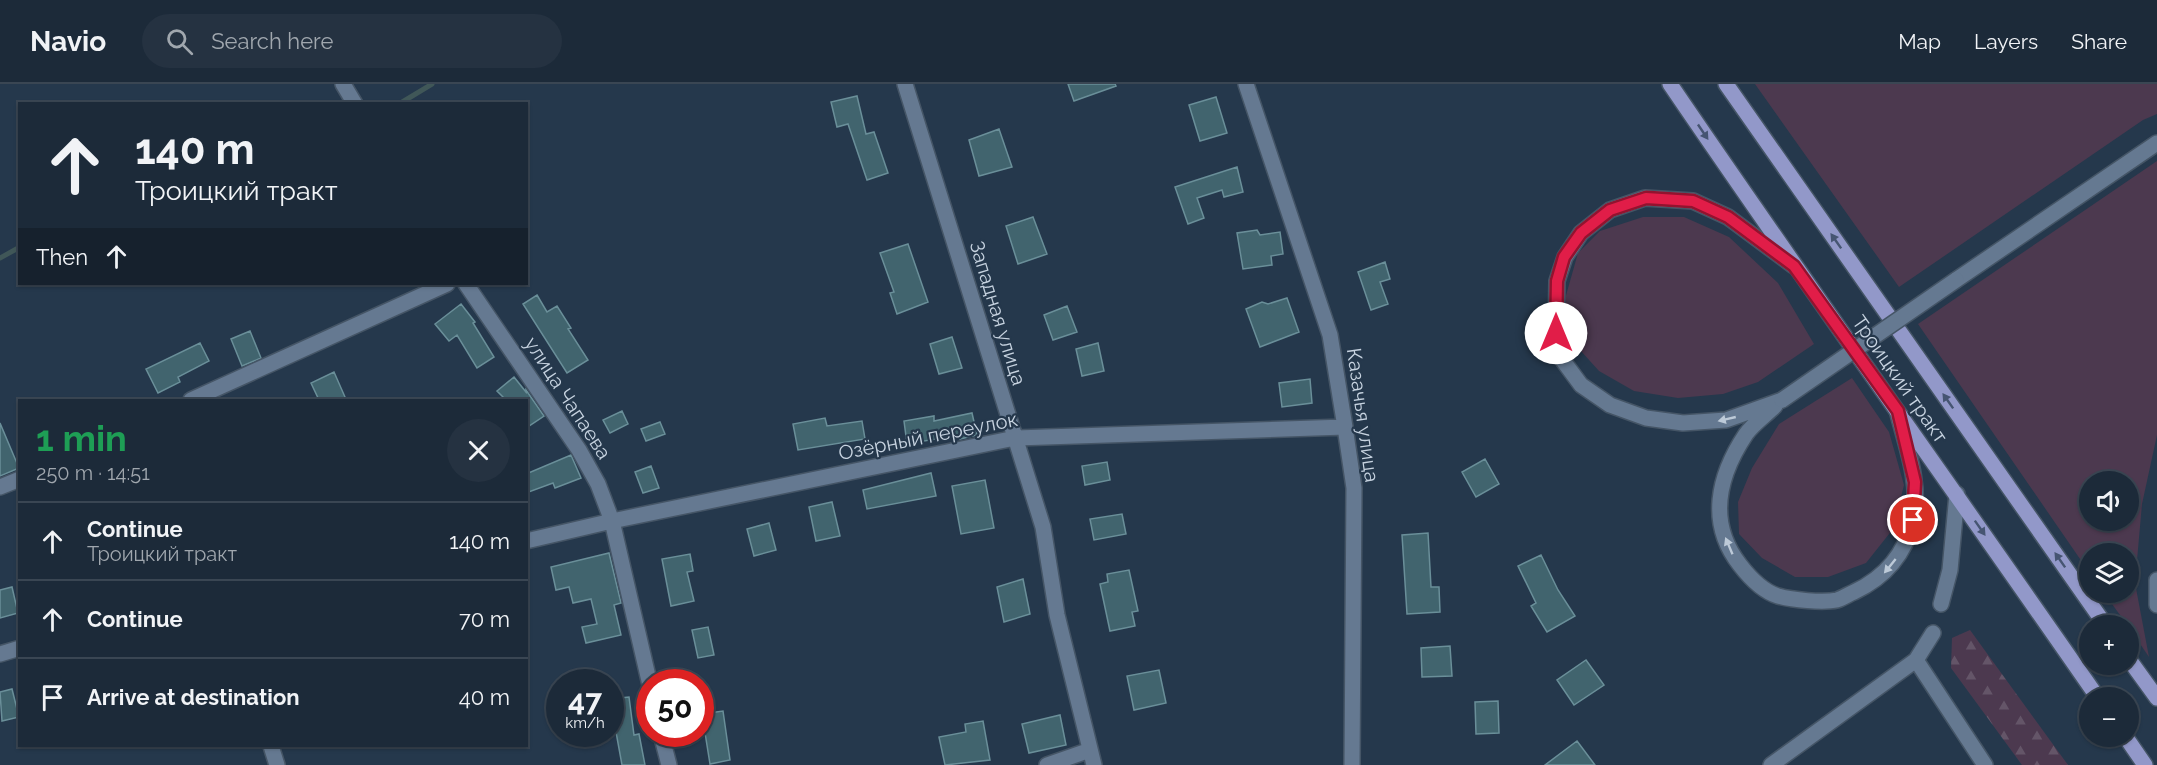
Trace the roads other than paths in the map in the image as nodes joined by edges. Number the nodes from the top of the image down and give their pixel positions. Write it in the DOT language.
graph roads {
  1 [pos="343,84"];
  2 [pos="905,84"];
  3 [pos="1246,84"];
  4 [pos="1670,84"];
  5 [pos="1726,84"];
  6 [pos="354,102"];
  7 [pos="2157,143"];
  8 [pos="1794,266"];
  9 [pos="445,285"];
  10 [pos="467,285"];
  11 [pos="193,399"];
  12 [pos="1782,400"];
  13 [pos="1898,411"];
  14 [pos="1345,427"];
  15 [pos="1015,438"];
  16 [pos="18,480"];
  17 [pos="0,488"];
  18 [pos="1957,494"];
  19 [pos="612,521"];
  20 [pos="528,541"];
  21 [pos="2157,580"];
  22 [pos="1941,604"];
  23 [pos="2157,606"];
  24 [pos="2098,615"];
  25 [pos="1933,633"];
  26 [pos="18,649"];
  27 [pos="0,654"];
  28 [pos="1916,660"];
  29 [pos="646,669"];
  30 [pos="2139,673"];
  31 [pos="2090,687"];
  32 [pos="2157,698"];
  33 [pos="271,747"];
  34 [pos="664,747"];
  35 [pos="2133,747"];
  36 [pos="1092,758"];
  37 [pos="277,765"];
  38 [pos="669,765"];
  39 [pos="1047,765"];
  40 [pos="1352,765"];
  41 [pos="1771,765"];
  42 [pos="1985,765"];
  43 [pos="2145,765"];
  1 -- 6 [label="street"];
  2 -- 15 [label="street, Западная улица"];
  3 -- 14 [label="street, Казачья улица"];
  4 -- 8 [label="main road, Троицкий тракт, one-way"];
  24 -- 5 [label="main road, Троицкий тракт, one-way"];
  7 -- 12 [label="street, bridge"];
  12 -- 8 [label="street, one-way"];
  8 -- 13 [label="main road, Троицкий тракт"];
  9 -- 11 [label="street"];
  10 -- 19 [label="street, улица Чапаева"];
  13 -- 12 [label="street, one-way"];
  13 -- 18 [label="main road, Троицкий тракт"];
  14 -- 15 [label="street, Озёрный переулок"];
  14 -- 40 [label="street, Казачья улица"];
  15 -- 19 [label="street, Озёрный переулок"];
  15 -- 36 [label="street, Западная улица"];
  16 -- 17 [label="street"];
  18 -- 22 [label="street"];
  18 -- 31 [label="main road, Троицкий тракт, one-way"];
  19 -- 20 [label="street, Озёрный переулок"];
  19 -- 29 [label="street, улица Чапаева"];
  21 -- 23 [label="street"];
  25 -- 28 [label="street"];
  26 -- 27 [label="street"];
  28 -- 41 [label="street"];
  28 -- 42 [label="street"];
  30 -- 32 [label="main road"];
  33 -- 37 [label="street"];
  34 -- 38 [label="street"];
  35 -- 43 [label="main road"];
  36 -- 39 [label="street"];
}
